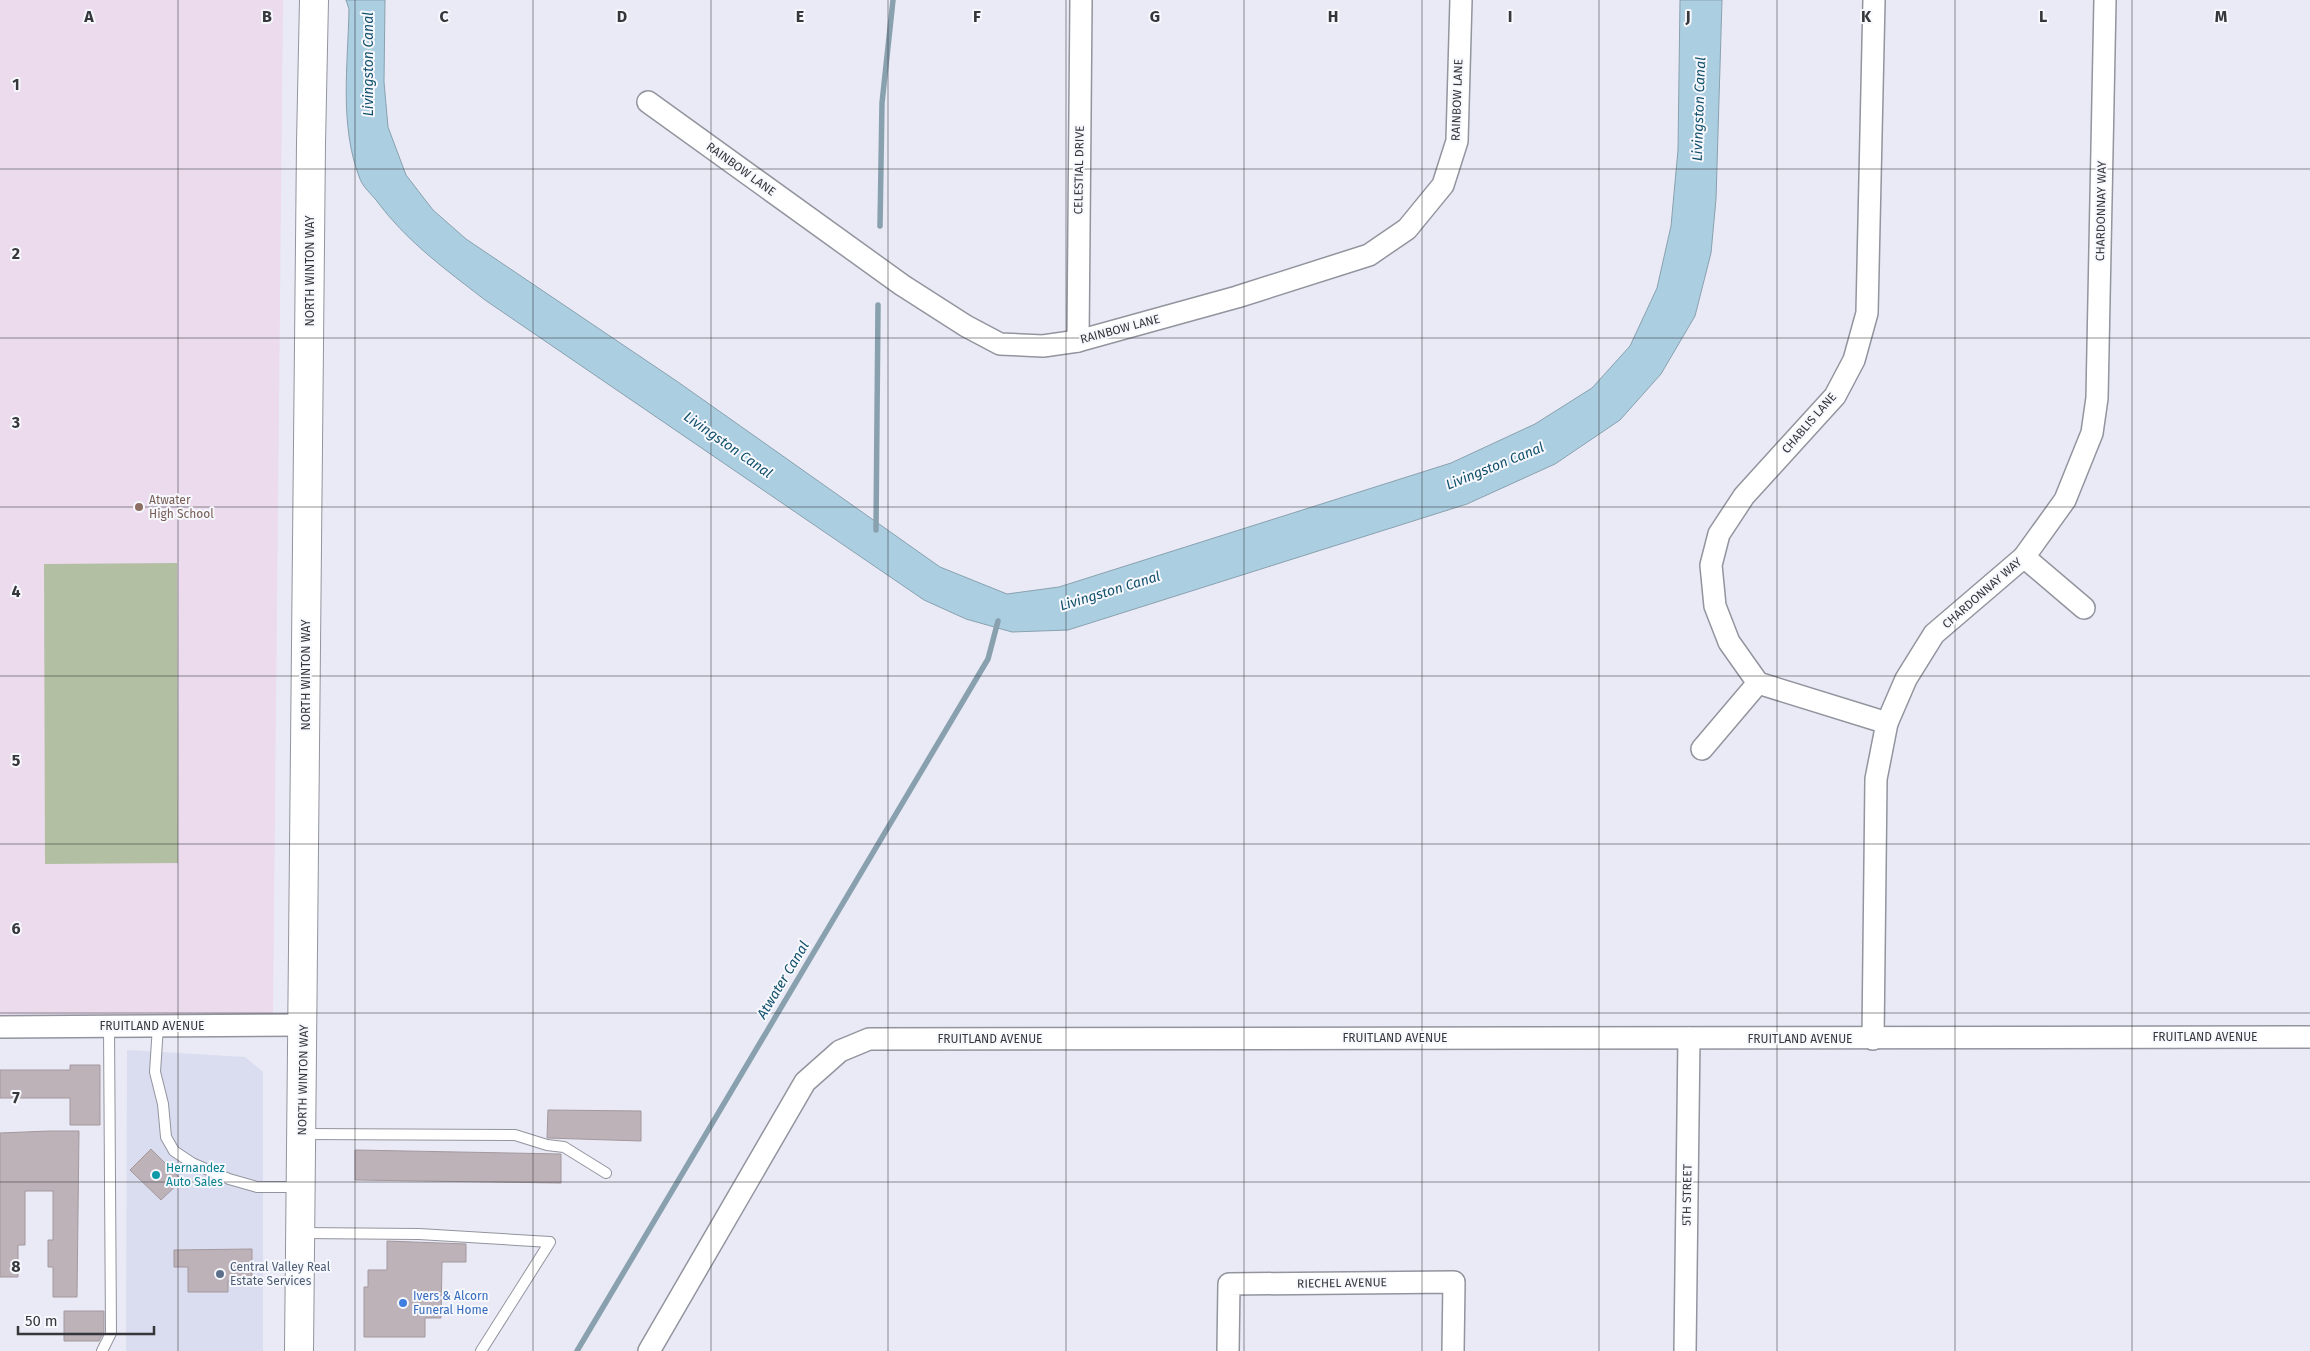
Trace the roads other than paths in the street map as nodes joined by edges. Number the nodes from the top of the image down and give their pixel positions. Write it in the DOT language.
graph roads {
  1 [pos="314,0"];
  2 [pos="1082,0"];
  3 [pos="1461,0"];
  4 [pos="1874,0"];
  5 [pos="2104,0"];
  6 [pos="648,102"];
  7 [pos="1078,341"];
  8 [pos="2024,557"];
  9 [pos="2084,608"];
  10 [pos="1758,683"];
  11 [pos="1887,724"];
  12 [pos="1702,749"];
  13 [pos="304,1025"];
  14 [pos="110,1026"];
  15 [pos="158,1026"];
  16 [pos="0,1027"];
  17 [pos="2310,1037"];
  18 [pos="1688,1038"];
  19 [pos="1873,1039"];
  20 [pos="302,1134"];
  21 [pos="606,1173"];
  22 [pos="301,1187"];
  23 [pos="300,1233"];
  24 [pos="102,1351"];
  25 [pos="299,1351"];
  26 [pos="481,1351"];
  27 [pos="649,1351"];
  28 [pos="1228,1351"];
  29 [pos="1453,1351"];
  30 [pos="1685,1351"];
  1 -- 13 [label="main road, NORTH WINTON WAY"];
  2 -- 7 [label="street, CELESTIAL DRIVE"];
  3 -- 7 [label="street, RAINBOW LANE"];
  4 -- 10 [label="street, CHABLIS LANE"];
  5 -- 8 [label="street, CHARDONNAY WAY"];
  6 -- 7 [label="street, RAINBOW LANE"];
  8 -- 9 [label="street"];
  8 -- 11 [label="street, CHARDONNAY WAY"];
  10 -- 11 [label="street"];
  10 -- 12 [label="street"];
  11 -- 19 [label="street, CHARDONNAY WAY"];
  13 -- 15 [label="street, FRUITLAND AVENUE"];
  13 -- 20 [label="main road, NORTH WINTON WAY"];
  14 -- 15 [label="street, FRUITLAND AVENUE"];
  14 -- 16 [label="street, FRUITLAND AVENUE"];
  14 -- 24 [label="lane"];
  15 -- 22 [label="lane"];
  17 -- 19 [label="street, FRUITLAND AVENUE"];
  18 -- 19 [label="street, FRUITLAND AVENUE"];
  18 -- 27 [label="street, FRUITLAND AVENUE"];
  18 -- 30 [label="street, 5TH STREET"];
  20 -- 21 [label="lane"];
  20 -- 22 [label="main road, NORTH WINTON WAY"];
  22 -- 23 [label="main road, NORTH WINTON WAY"];
  23 -- 25 [label="main road, NORTH WINTON WAY"];
  23 -- 26 [label="lane"];
  28 -- 29 [label="street, RIECHEL AVENUE"];
}
